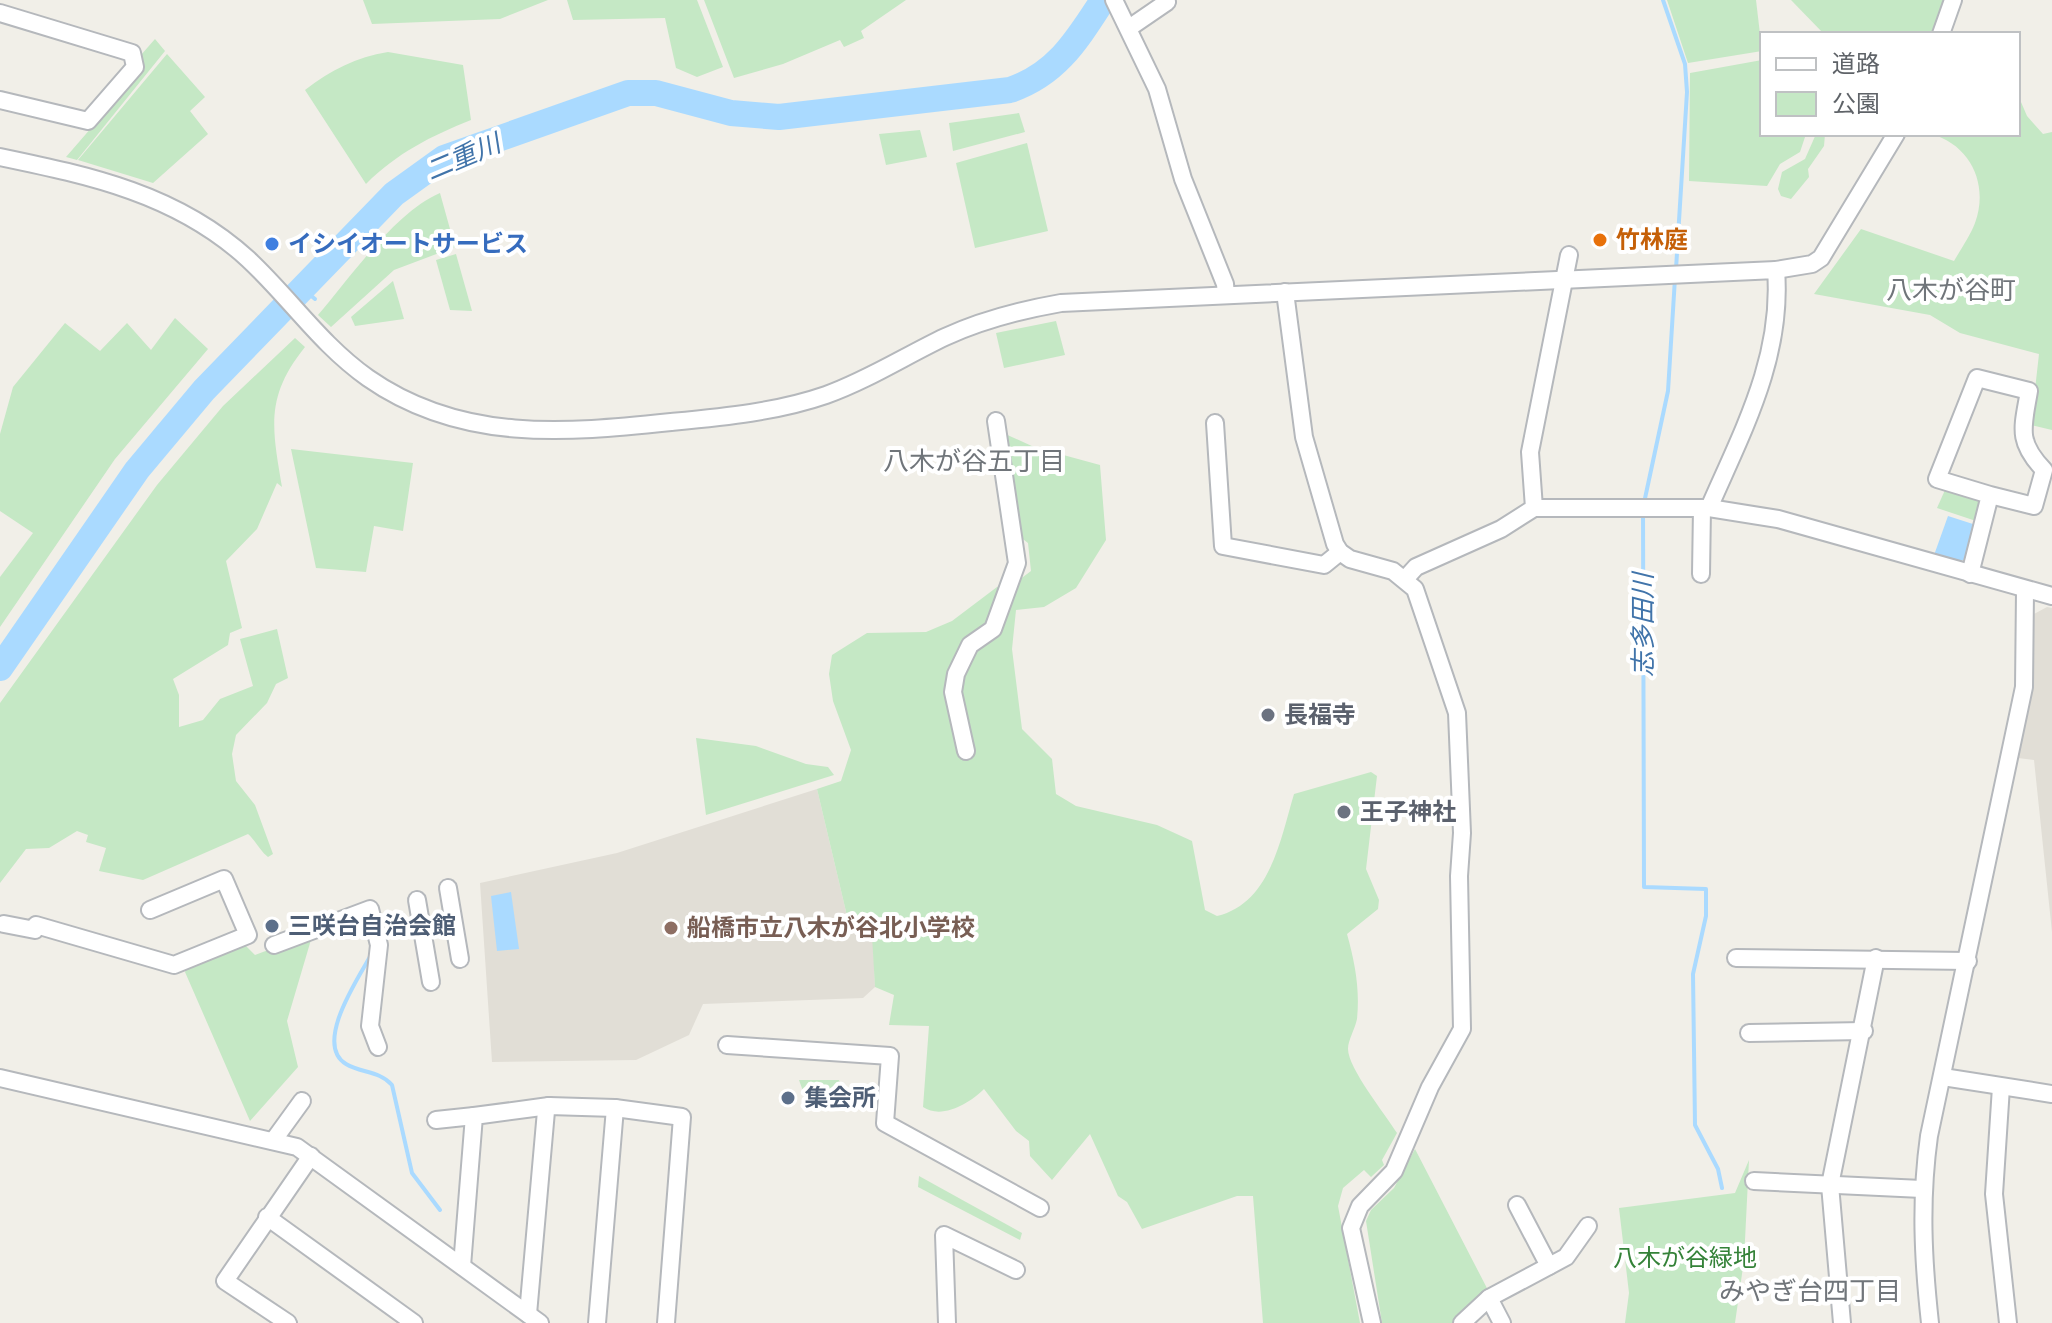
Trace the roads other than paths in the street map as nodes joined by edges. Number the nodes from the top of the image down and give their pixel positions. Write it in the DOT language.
graph roads {
  1 [pos="1953,0"];
  2 [pos="1167,2"];
  3 [pos="1116,3"];
  4 [pos="0,13"];
  5 [pos="1129,28"];
  6 [pos="1942,32"];
  7 [pos="0,100"];
  8 [pos="1895,136"];
  9 [pos="0,157"];
  10 [pos="1569,255"];
  11 [pos="1776,270"];
  12 [pos="1563,281"];
  13 [pos="1226,295"];
  14 [pos="1286,298"];
  15 [pos="996,421"];
  16 [pos="1215,423"];
  17 [pos="1990,495"];
  18 [pos="1534,508"];
  19 [pos="1706,508"];
  20 [pos="1340,552"];
  21 [pos="1701,574"];
  22 [pos="1970,574"];
  23 [pos="1406,578"];
  24 [pos="2025,591"];
  25 [pos="2052,596"];
  26 [pos="966,751"];
  27 [pos="448,888"];
  28 [pos="417,900"];
  29 [pos="150,910"];
  30 [pos="4,924"];
  31 [pos="274,945"];
  32 [pos="1736,958"];
  33 [pos="1876,958"];
  34 [pos="460,959"];
  35 [pos="1968,961"];
  36 [pos="431,982"];
  37 [pos="1864,1031"];
  38 [pos="1749,1033"];
  39 [pos="727,1045"];
  40 [pos="378,1047"];
  41 [pos="1943,1077"];
  42 [pos="0,1078"];
  43 [pos="2001,1087"];
  44 [pos="2052,1094"];
  45 [pos="302,1101"];
  46 [pos="549,1106"];
  47 [pos="615,1108"];
  48 [pos="474,1116"];
  49 [pos="436,1120"];
  50 [pos="273,1141"];
  51 [pos="311,1156"];
  52 [pos="1754,1181"];
  53 [pos="1830,1185"];
  54 [pos="1922,1189"];
  55 [pos="1517,1205"];
  56 [pos="1040,1208"];
  57 [pos="267,1217"];
  58 [pos="1588,1226"];
  59 [pos="462,1266"];
  60 [pos="1549,1266"];
  61 [pos="1016,1270"];
  62 [pos="1489,1298"];
  63 [pos="535,1320"];
  64 [pos="288,1323"];
  65 [pos="414,1323"];
  66 [pos="597,1323"];
  67 [pos="666,1323"];
  68 [pos="947,1323"];
  69 [pos="1372,1323"];
  70 [pos="1462,1323"];
  71 [pos="1502,1323"];
  72 [pos="1842,1323"];
  73 [pos="1930,1323"];
  74 [pos="2008,1323"];
  1 -- 6 [label="street"];
  2 -- 5 [label="street"];
  3 -- 5 [label="street"];
  4 -- 7 [label="street"];
  5 -- 13 [label="street"];
  8 -- 11 [label="street"];
  9 -- 13 [label="street"];
  10 -- 12 [label="street"];
  11 -- 12 [label="street"];
  11 -- 19 [label="street"];
  12 -- 14 [label="street"];
  12 -- 18 [label="street"];
  13 -- 14 [label="street"];
  14 -- 20 [label="street"];
  15 -- 26 [label="street"];
  16 -- 20 [label="street"];
  17 -- 17 [label="street"];
  17 -- 22 [label="street"];
  18 -- 19 [label="street"];
  18 -- 23 [label="street"];
  19 -- 21 [label="street"];
  19 -- 22 [label="street"];
  20 -- 23 [label="street"];
  22 -- 24 [label="street"];
  23 -- 69 [label="street"];
  24 -- 25 [label="street"];
  24 -- 35 [label="street"];
  27 -- 34 [label="street"];
  28 -- 36 [label="street"];
  29 -- 30 [label="street"];
  31 -- 40 [label="street"];
  32 -- 33 [label="street"];
  33 -- 35 [label="street"];
  33 -- 37 [label="street"];
  35 -- 41 [label="street"];
  37 -- 38 [label="street"];
  37 -- 53 [label="street"];
  39 -- 56 [label="street"];
  41 -- 43 [label="street"];
  41 -- 54 [label="street"];
  42 -- 50 [label="street"];
  43 -- 44 [label="street"];
  43 -- 74 [label="street"];
  45 -- 50 [label="street"];
  46 -- 47 [label="street"];
  46 -- 48 [label="street"];
  46 -- 63 [label="street"];
  47 -- 66 [label="street"];
  47 -- 67 [label="street"];
  48 -- 49 [label="street"];
  48 -- 59 [label="street"];
  50 -- 51 [label="street"];
  51 -- 57 [label="street"];
  51 -- 59 [label="street"];
  52 -- 53 [label="street"];
  53 -- 54 [label="street"];
  53 -- 72 [label="street"];
  54 -- 73 [label="street"];
  55 -- 60 [label="street"];
  57 -- 64 [label="street"];
  57 -- 65 [label="street"];
  58 -- 60 [label="street"];
  59 -- 63 [label="street"];
  60 -- 62 [label="street"];
  61 -- 68 [label="street"];
  62 -- 70 [label="street"];
  62 -- 71 [label="street"];
}
